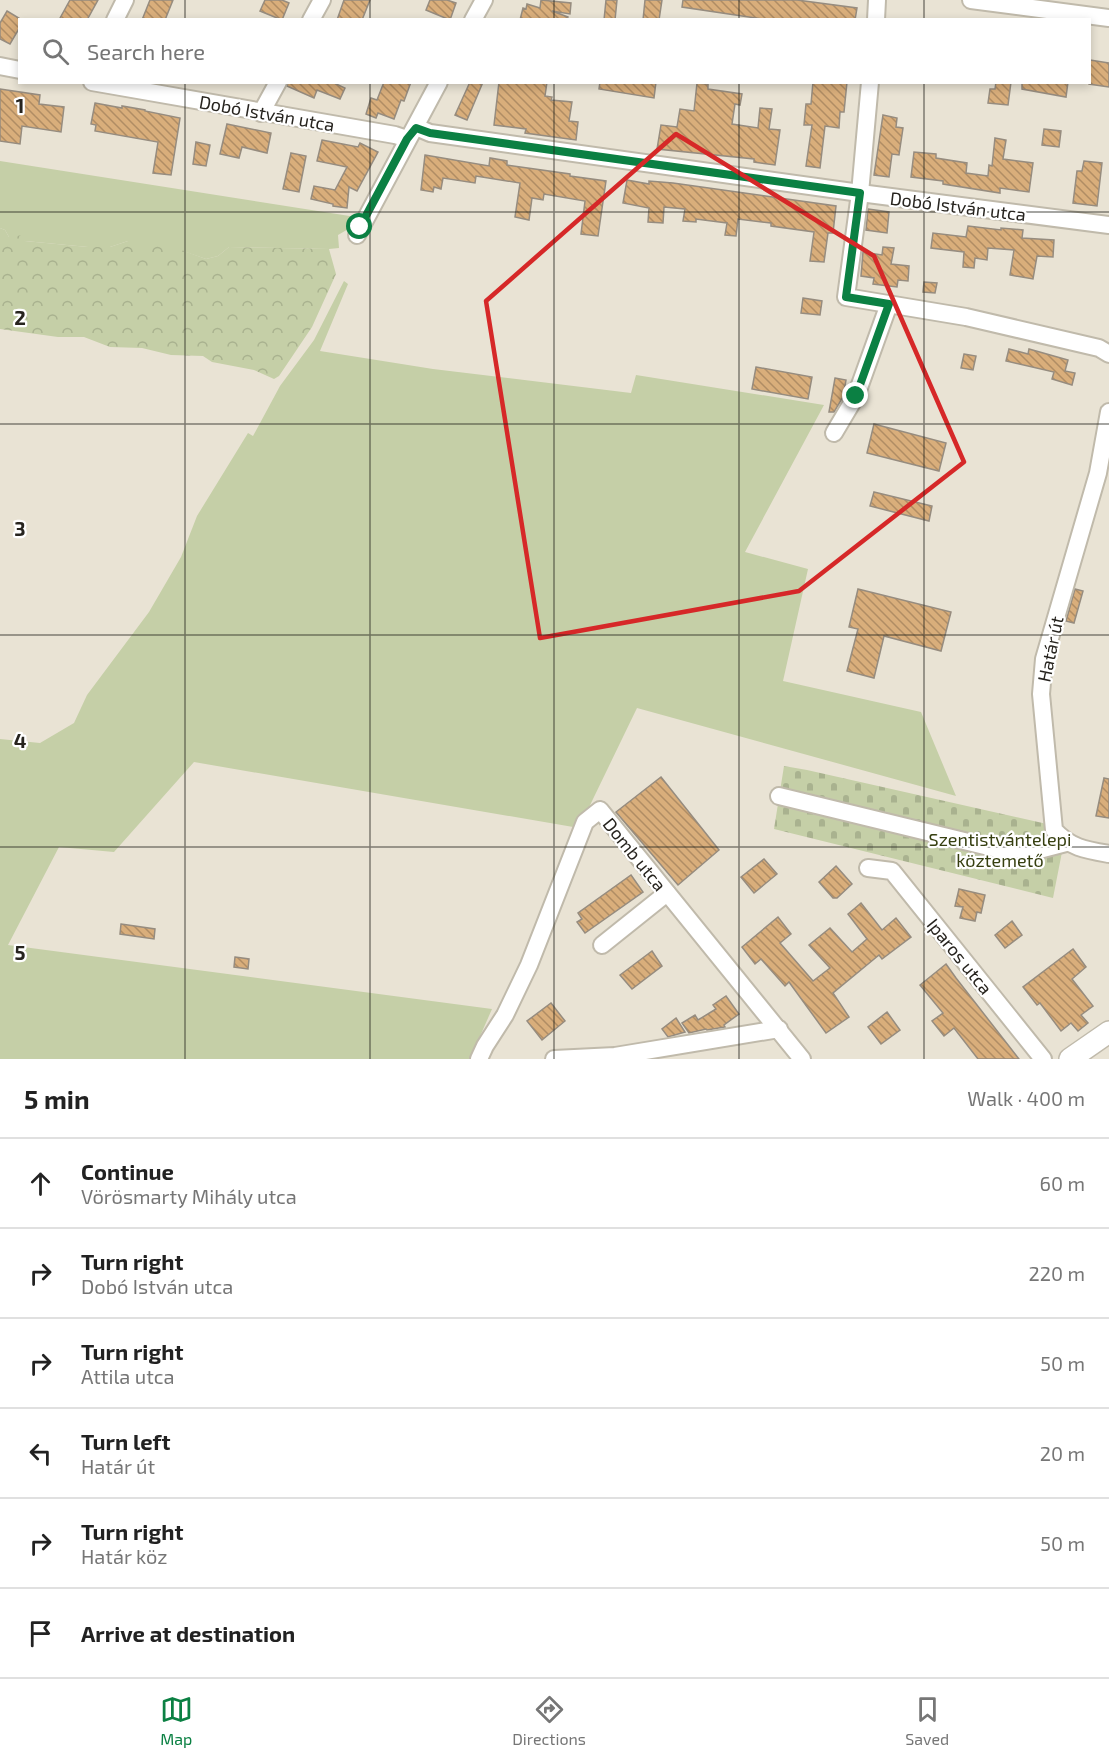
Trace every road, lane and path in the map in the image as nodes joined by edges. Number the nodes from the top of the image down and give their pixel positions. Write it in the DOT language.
graph roads {
  1 [pos="125,0"];
  2 [pos="322,0"];
  3 [pos="484,0"];
  4 [pos="877,0"];
  5 [pos="971,0"];
  6 [pos="116,18"];
  7 [pos="312,18"];
  8 [pos="474,18"];
  9 [pos="876,18"];
  10 [pos="1109,18"];
  11 [pos="0,66"];
  12 [pos="18,70"];
  13 [pos="103,84"];
  14 [pos="277,84"];
  15 [pos="438,84"];
  16 [pos="870,84"];
  17 [pos="261,113"];
  18 [pos="411,133"];
  19 [pos="860,193"];
  20 [pos="1109,225"];
  21 [pos="357,235"];
  22 [pos="889,304"];
  23 [pos="1109,354"];
  24 [pos="1109,412"];
  25 [pos="834,433"];
  26 [pos="778,796"];
  27 [pos="1066,843"];
  28 [pos="1109,854"];
  29 [pos="868,868"];
  30 [pos="667,893"];
  31 [pos="602,945"];
  32 [pos="779,1029"];
  33 [pos="1109,1032"];
  34 [pos="479,1059"];
  35 [pos="554,1059"];
  36 [pos="802,1059"];
  37 [pos="1043,1059"];
  38 [pos="1070,1059"];
  1 -- 6 [label="street"];
  2 -- 7 [label="street"];
  3 -- 8 [label="street"];
  4 -- 9 [label="street"];
  5 -- 10 [label="street"];
  11 -- 12 [label="street"];
  13 -- 17 [label="street, Dobó István utca"];
  14 -- 17 [label="street"];
  15 -- 18 [label="street"];
  16 -- 19 [label="street"];
  17 -- 18 [label="street, Dobó István utca"];
  18 -- 19 [label="street, Dobó István utca"];
  18 -- 21 [label="street"];
  19 -- 20 [label="street, Dobó István utca"];
  19 -- 22 [label="street"];
  22 -- 23 [label="street"];
  22 -- 25 [label="street"];
  24 -- 27 [label="street, Határ út"];
  26 -- 27 [label="street"];
  27 -- 28 [label="street"];
  29 -- 37 [label="street, Iparos utca"];
  30 -- 31 [label="street"];
  30 -- 32 [label="street, Domb utca"];
  30 -- 34 [label="street, Domb utca"];
  32 -- 35 [label="street"];
  32 -- 36 [label="street, Domb utca"];
  33 -- 38 [label="main road"];
}
